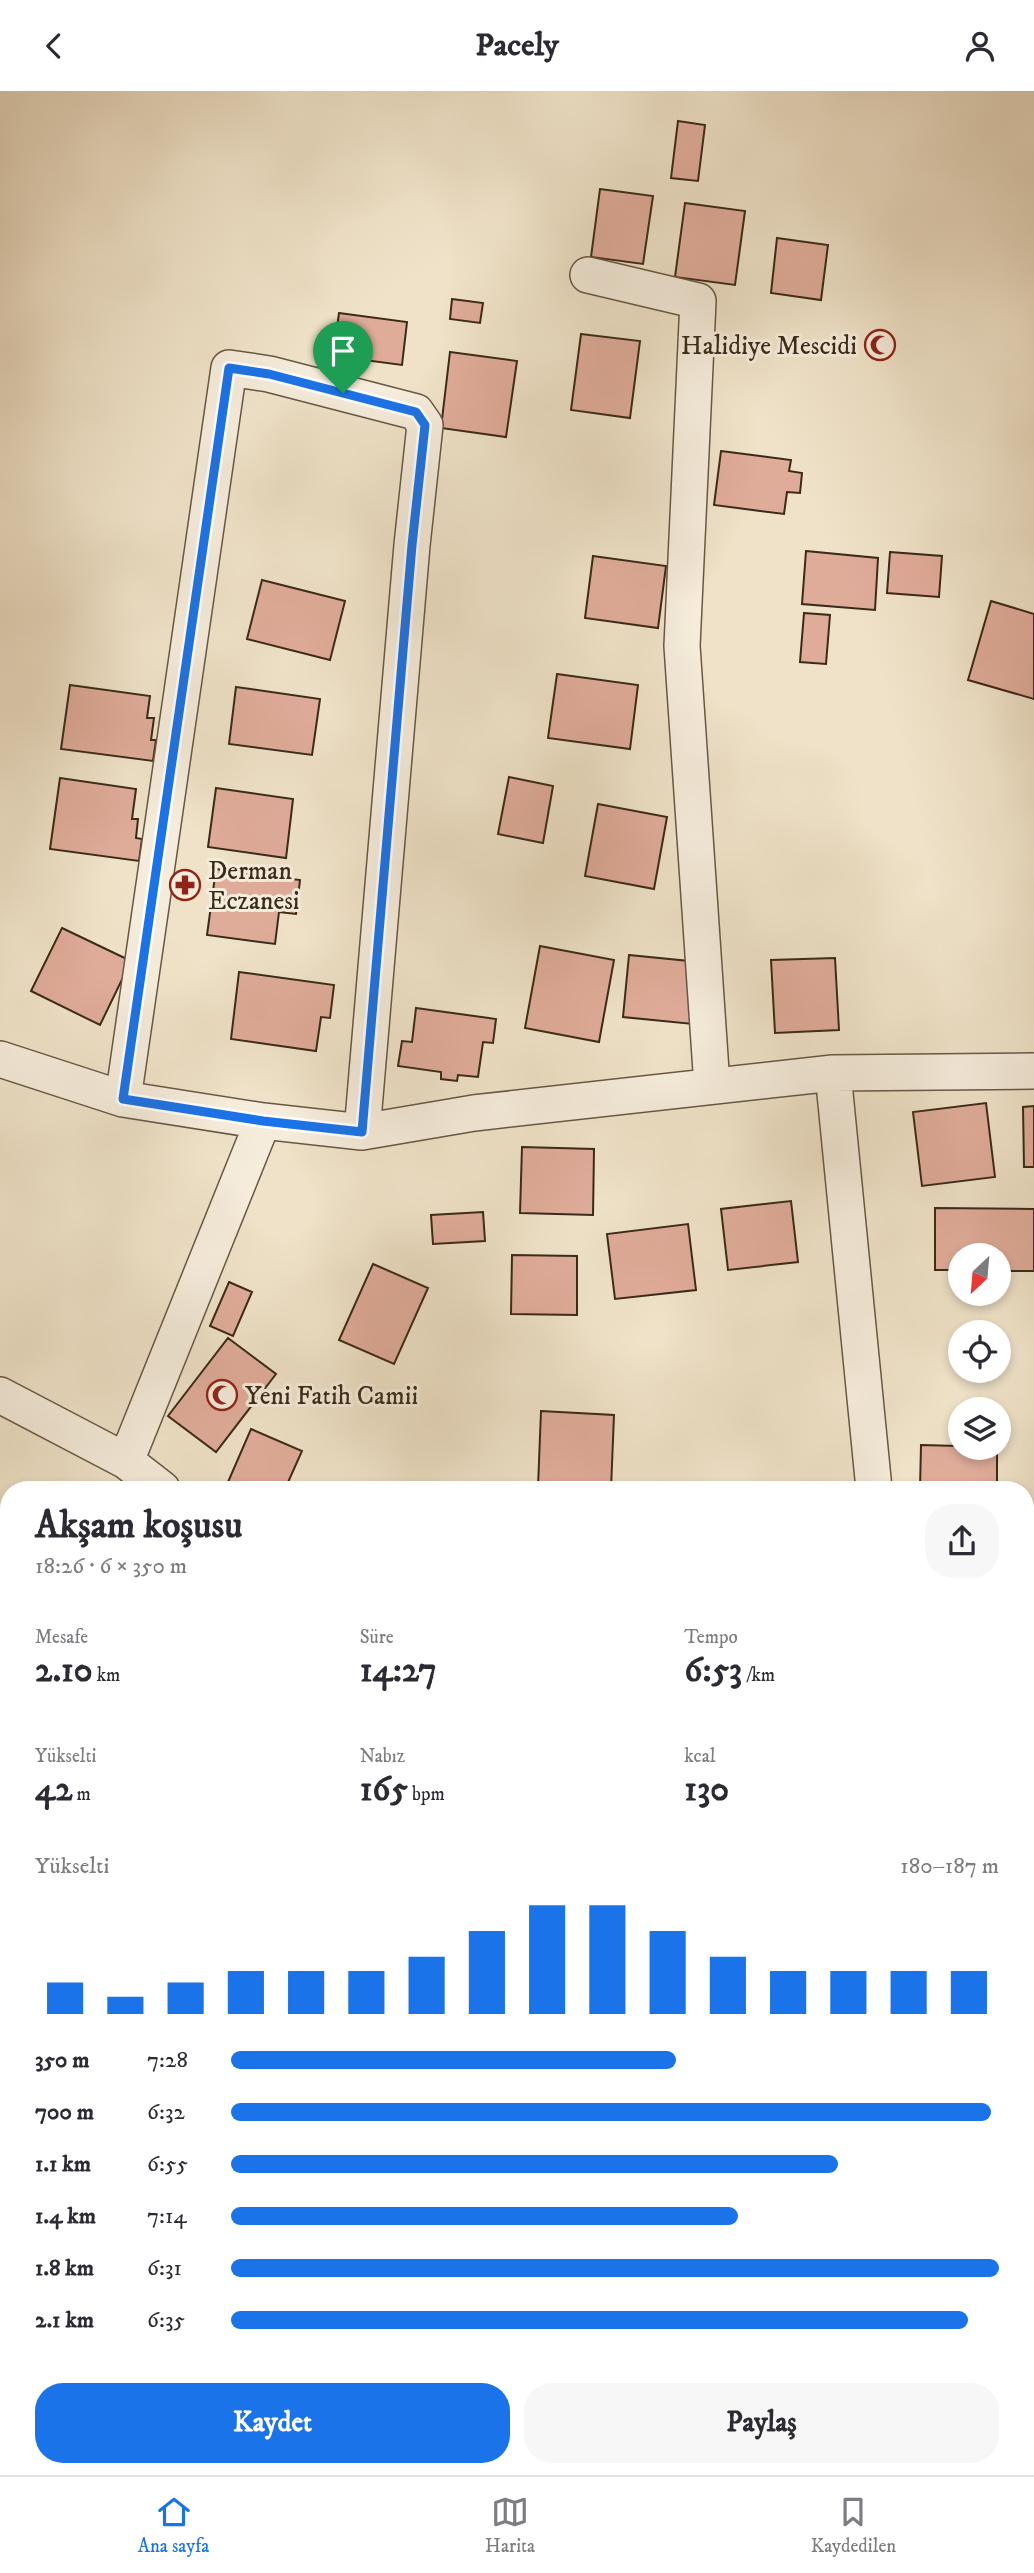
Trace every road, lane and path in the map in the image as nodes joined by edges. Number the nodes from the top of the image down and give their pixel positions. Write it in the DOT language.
graph roads {
  1 [pos="588,275"];
  2 [pos="0,1059"];
  3 [pos="1034,1071"];
  4 [pos="833,1073"];
  5 [pos="712,1086"];
  6 [pos="123,1099"];
  7 [pos="263,1121"];
  8 [pos="362,1132"];
  9 [pos="0,1395"];
  10 [pos="126,1461"];
  11 [pos="152,1481"];
  12 [pos="873,1481"];
  1 -- 5 [label="street"];
  2 -- 6 [label="street"];
  3 -- 4 [label="street"];
  4 -- 5 [label="street"];
  4 -- 12 [label="street"];
  5 -- 8 [label="street"];
  6 -- 7 [label="street"];
  6 -- 8 [label="street"];
  7 -- 8 [label="street"];
  7 -- 10 [label="street"];
  9 -- 10 [label="street"];
  10 -- 11 [label="street"];
}
